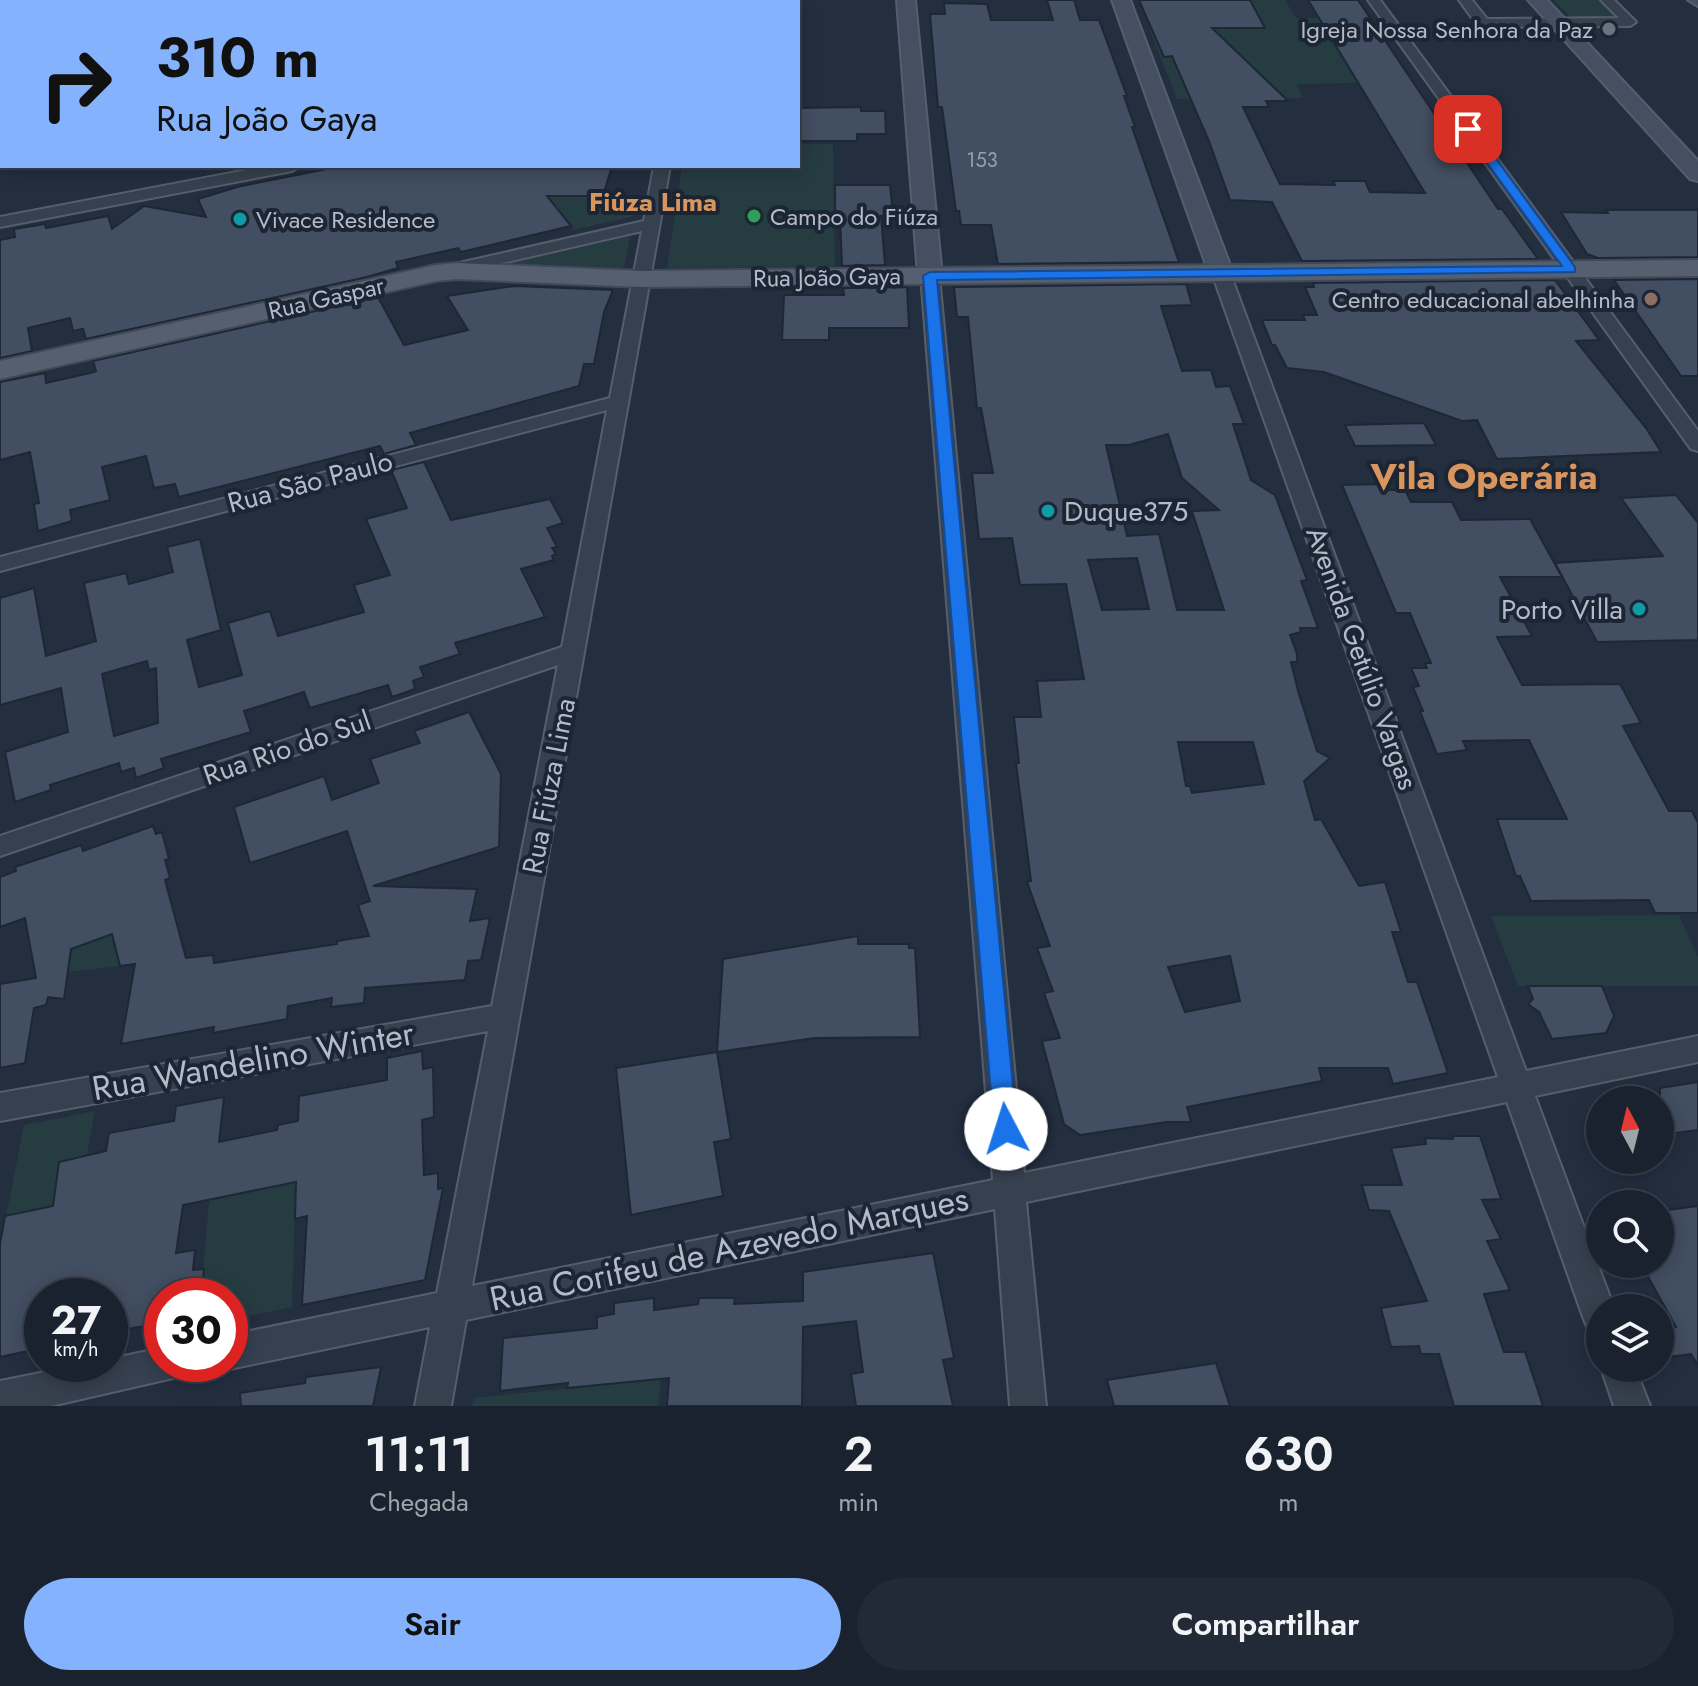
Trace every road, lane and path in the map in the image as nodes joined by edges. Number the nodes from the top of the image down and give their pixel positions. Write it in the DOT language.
graph roads {
  1 [pos="906,0"];
  2 [pos="1121,0"];
  3 [pos="1374,0"];
  4 [pos="1465,0"];
  5 [pos="1537,0"];
  6 [pos="1607,0"];
  7 [pos="1559,22"];
  8 [pos="282,168"];
  9 [pos="662,168"];
  10 [pos="1698,174"];
  11 [pos="0,222"];
  12 [pos="652,224"];
  13 [pos="1698,268"];
  14 [pos="1571,270"];
  15 [pos="436,273"];
  16 [pos="1221,273"];
  17 [pos="930,276"];
  18 [pos="642,279"];
  19 [pos="0,370"];
  20 [pos="619,401"];
  21 [pos="1698,445"];
  22 [pos="0,564"];
  23 [pos="574,651"];
  24 [pos="0,846"];
  25 [pos="505,1016"];
  26 [pos="1698,1049"];
  27 [pos="1518,1087"];
  28 [pos="0,1107"];
  29 [pos="1011,1192"];
  30 [pos="1592,1294"];
  31 [pos="452,1306"];
  32 [pos="248,1348"];
  33 [pos="144,1369"];
  34 [pos="1623,1382"];
  35 [pos="0,1399"];
  36 [pos="433,1406"];
  37 [pos="1028,1406"];
  38 [pos="1632,1406"];
  1 -- 17 [label="street"];
  2 -- 16 [label="street, Avenida Getúlio Vargas"];
  3 -- 14 [label="street"];
  4 -- 7 [label="street"];
  5 -- 7 [label="street"];
  6 -- 7 [label="street"];
  7 -- 10 [label="street"];
  8 -- 11 [label="street"];
  9 -- 12 [label="street, Rua Fiúza Lima"];
  12 -- 15 [label="street, Rua Gaspar"];
  12 -- 18 [label="street, Rua Fiúza Lima"];
  13 -- 14 [label="main road, Rua João Gaya"];
  14 -- 16 [label="main road, Rua João Gaya"];
  14 -- 21 [label="street"];
  15 -- 18 [label="main road, Rua João Gaya"];
  15 -- 19 [label="main road, Rua Gaspar"];
  16 -- 17 [label="main road, Rua João Gaya"];
  16 -- 27 [label="street, Avenida Getúlio Vargas"];
  17 -- 18 [label="main road, Rua João Gaya"];
  17 -- 29 [label="street"];
  18 -- 20 [label="street, Rua Fiúza Lima"];
  20 -- 22 [label="street, Rua São Paulo"];
  20 -- 23 [label="street, Rua Fiúza Lima"];
  23 -- 24 [label="street, Rua Rio do Sul"];
  23 -- 25 [label="street, Rua Fiúza Lima"];
  25 -- 28 [label="street, Rua Wandelino Winter"];
  25 -- 31 [label="street, Rua Fiúza Lima"];
  26 -- 27 [label="street, Rua Corifeu de Azevedo Marques"];
  27 -- 29 [label="street, Rua Corifeu de Azevedo Marques"];
  27 -- 30 [label="street, Avenida Getúlio Vargas"];
  29 -- 31 [label="street, Rua Corifeu de Azevedo Marques"];
  29 -- 37 [label="street"];
  31 -- 32 [label="street, Rua Corifeu de Azevedo Marques"];
  31 -- 36 [label="street, Rua Fiúza Lima"];
  33 -- 35 [label="street"];
  34 -- 38 [label="street"];
}
